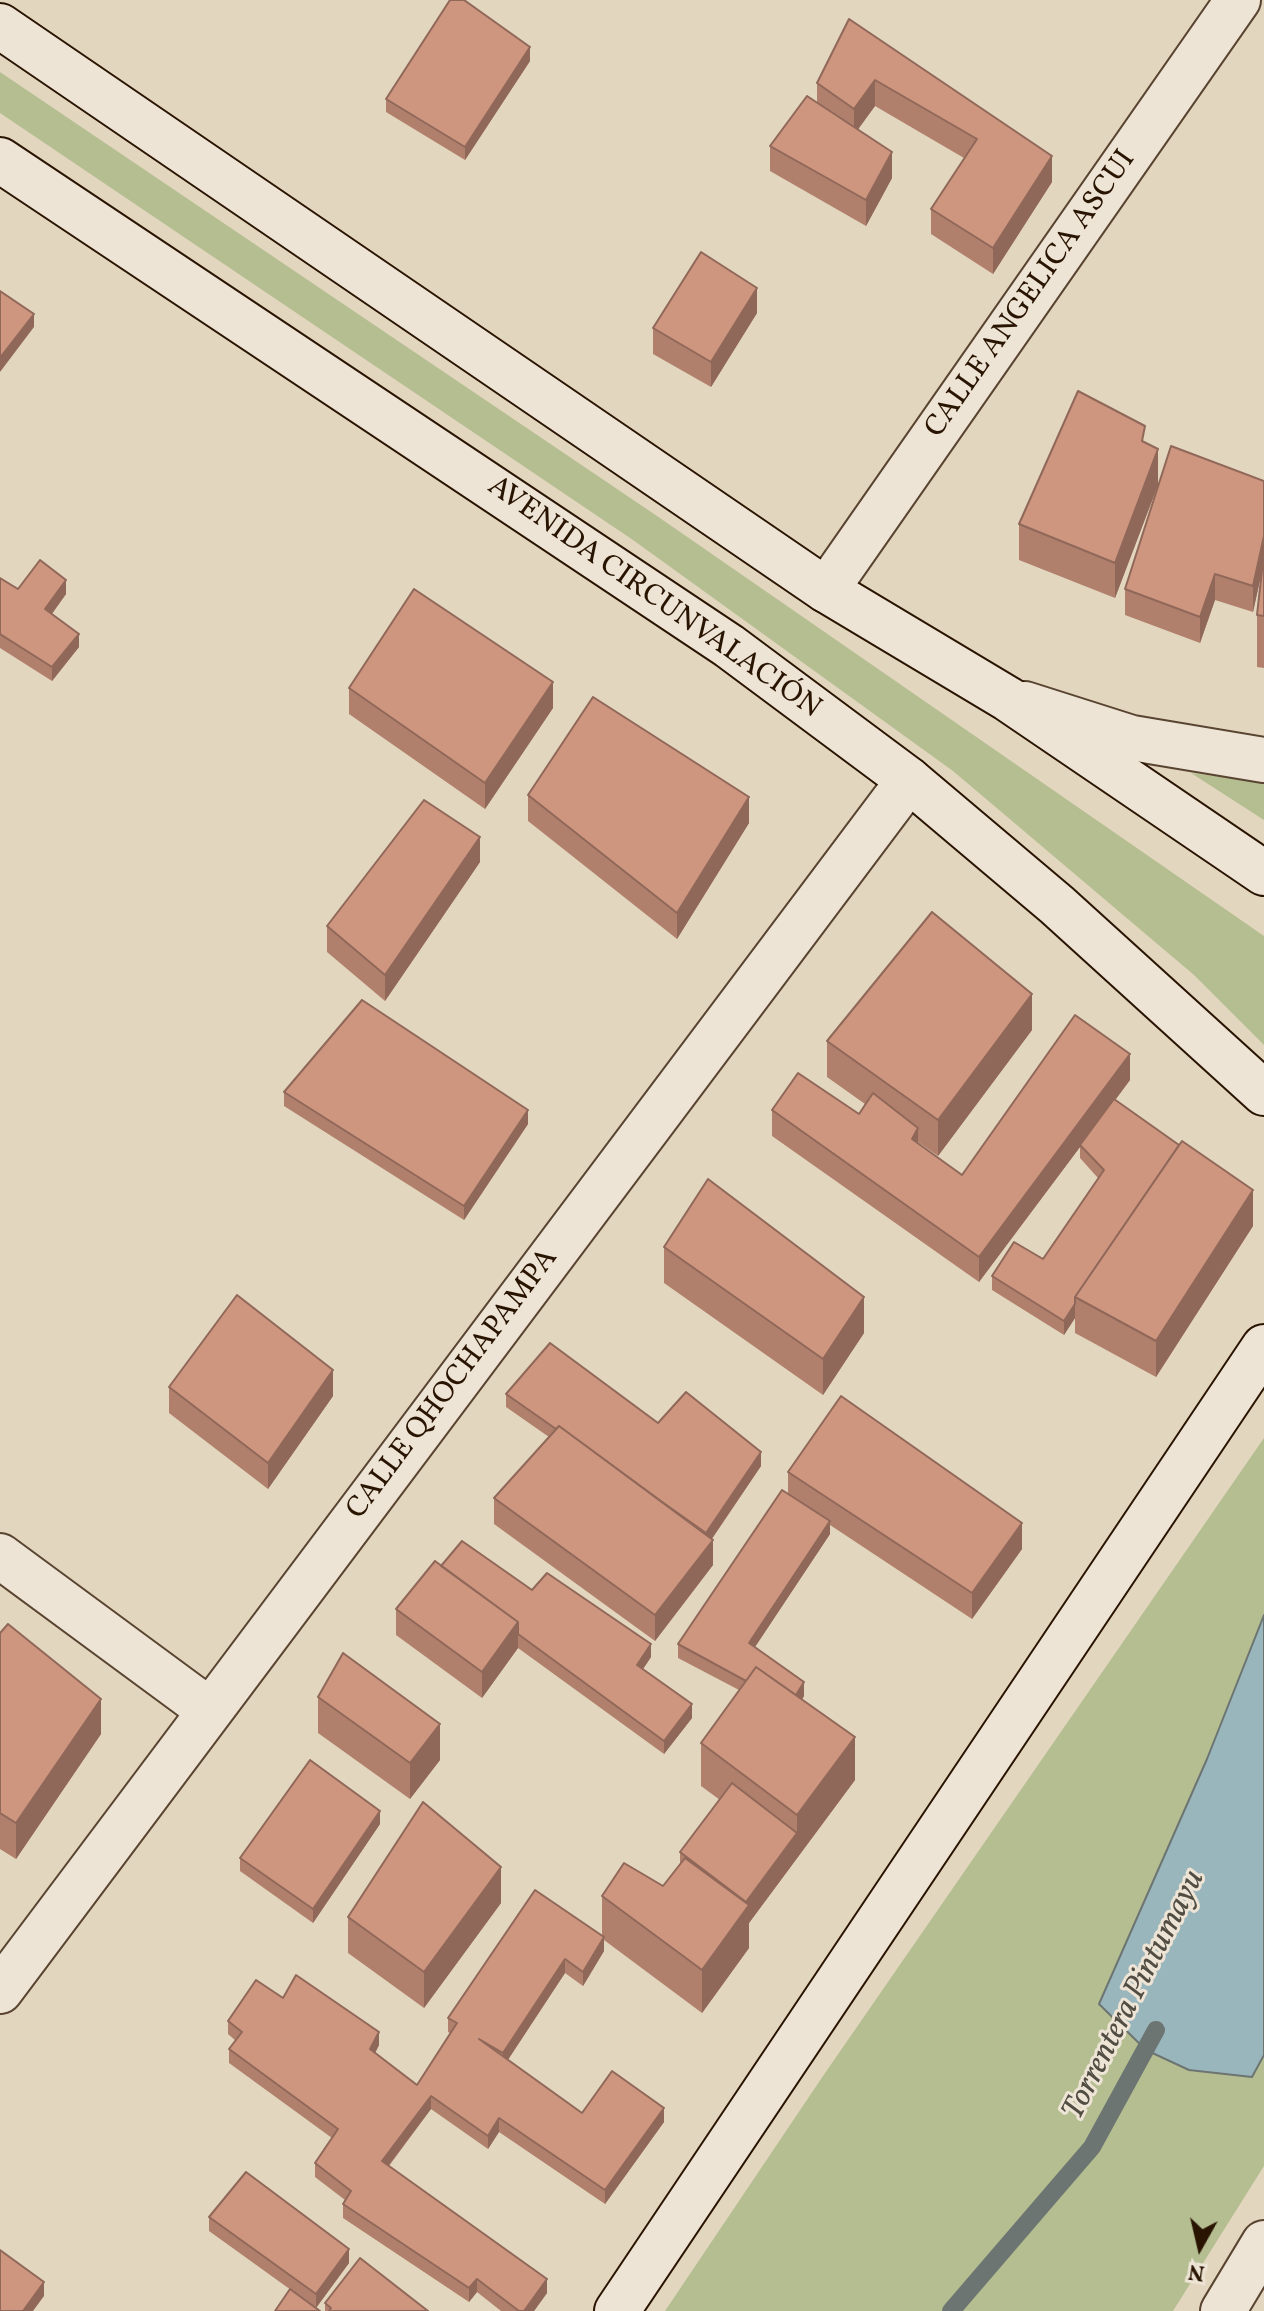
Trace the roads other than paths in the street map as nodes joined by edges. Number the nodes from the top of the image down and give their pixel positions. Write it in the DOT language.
graph roads {
  1 [pos="1238,0"];
  2 [pos="0,26"];
  3 [pos="0,160"];
  4 [pos="826,590"];
  5 [pos="1008,699"];
  6 [pos="1264,760"];
  7 [pos="909,780"];
  8 [pos="1264,873"];
  9 [pos="1264,1093"];
  10 [pos="1264,1347"];
  11 [pos="0,1556"];
  12 [pos="209,1710"];
  13 [pos="0,1991"];
  14 [pos="1264,2243"];
  15 [pos="617,2311"];
  16 [pos="1223,2311"];
  1 -- 4 [label="main road, CALLE ANGELICA ASCUI"];
  2 -- 4 [label="main road"];
  3 -- 7 [label="main road, AVENIDA CIRCUNVALACIÓN"];
  4 -- 5 [label="main road"];
  5 -- 6 [label="main road"];
  5 -- 8 [label="main road"];
  7 -- 9 [label="main road, AVENIDA CIRCUNVALACIÓN"];
  7 -- 12 [label="main road, CALLE QHOCHAPAMPA"];
  10 -- 15 [label="main road"];
  11 -- 12 [label="main road"];
  12 -- 13 [label="main road, CALLE QHOCHAPAMPA"];
  14 -- 16 [label="main road"];
}
